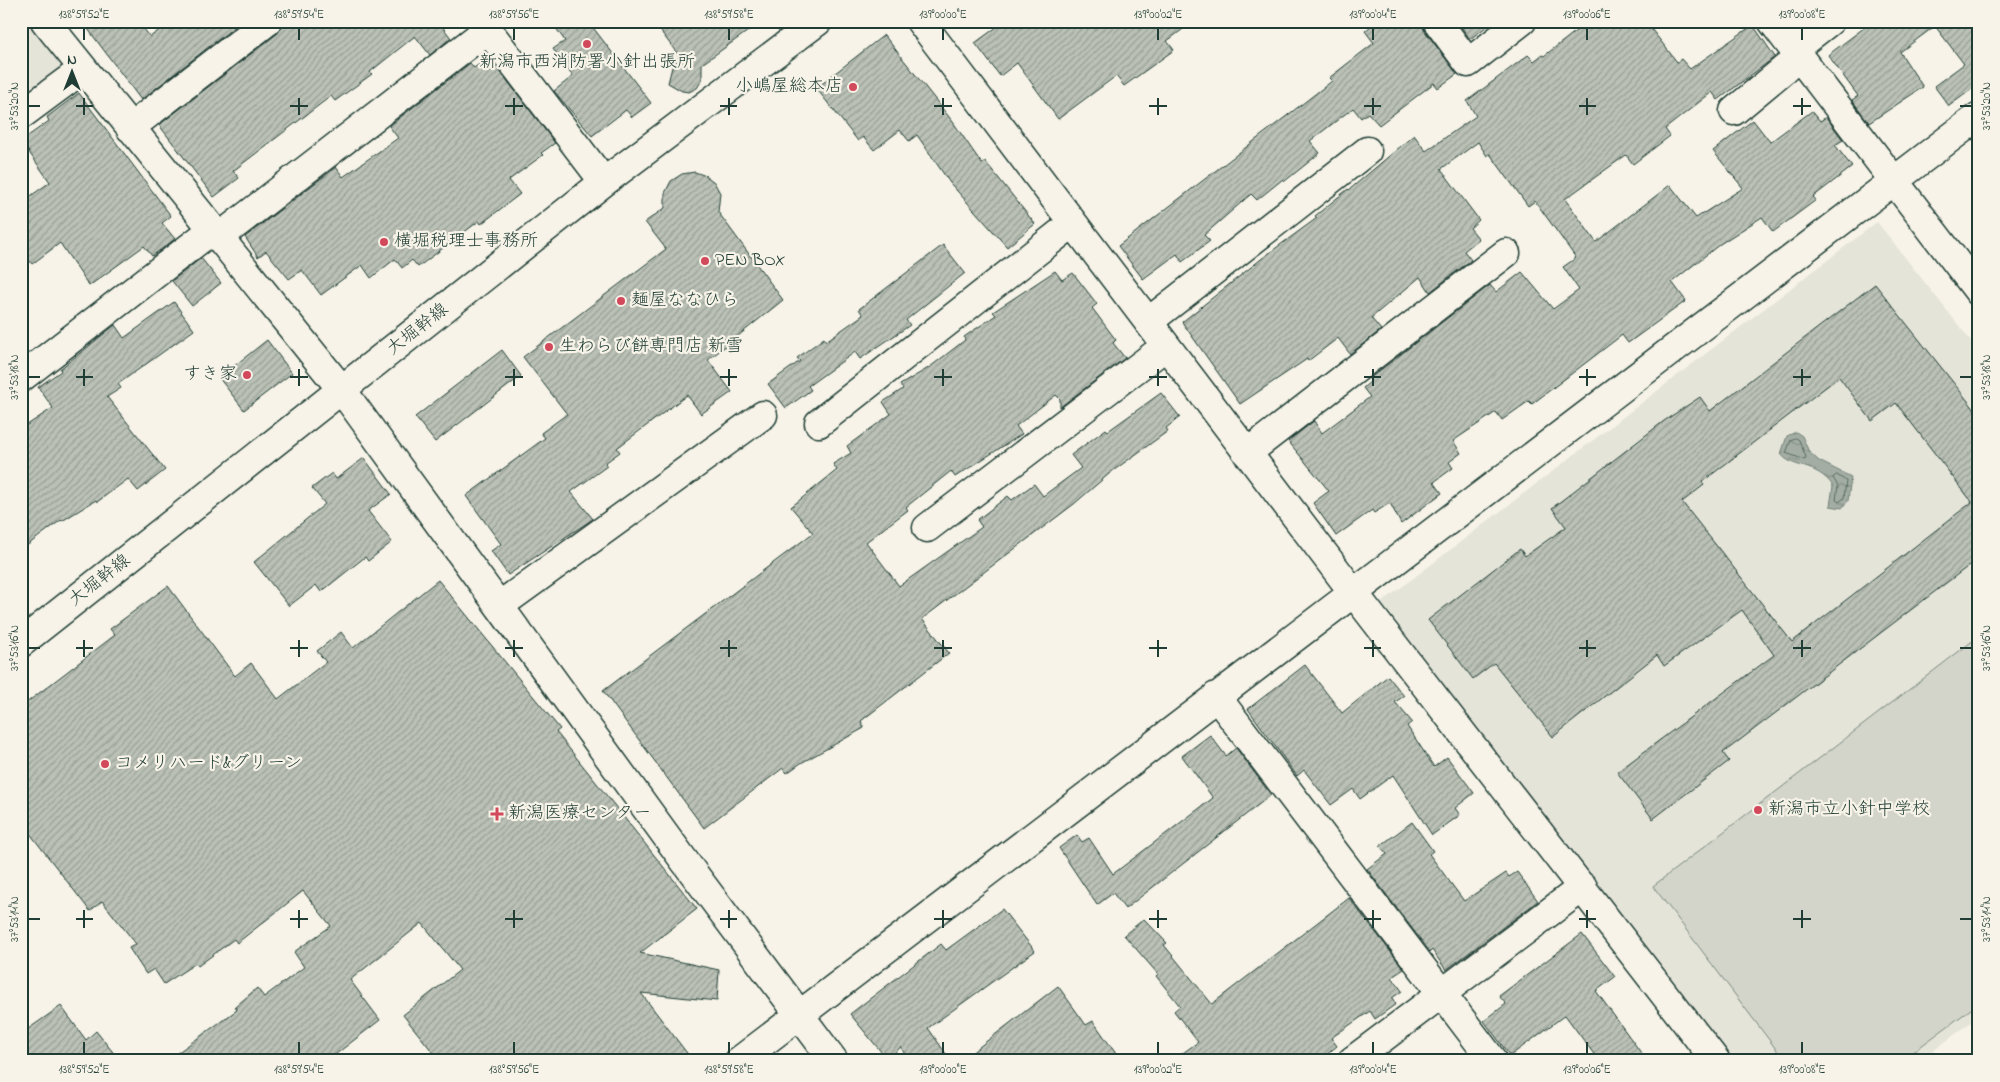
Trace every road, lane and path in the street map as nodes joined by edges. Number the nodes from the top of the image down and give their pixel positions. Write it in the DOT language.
graph roads {
  1 [pos="268,21"];
  2 [pos="818,21"];
  3 [pos="920,21"];
  4 [pos="1437,21"];
  5 [pos="1522,21"];
  6 [pos="1772,21"];
  7 [pos="1830,21"];
  8 [pos="51,23"];
  9 [pos="484,26"];
  10 [pos="1796,53"];
  11 [pos="83,69"];
  12 [pos="1734,111"];
  13 [pos="21,116"];
  14 [pos="1979,116"];
  15 [pos="130,128"];
  16 [pos="1367,151"];
  17 [pos="1894,180"];
  18 [pos="604,182"];
  19 [pos="1073,223"];
  20 [pos="215,234"];
  21 [pos="1506,253"];
  22 [pos="1979,292"];
  23 [pos="1148,322"];
  24 [pos="1166,346"];
  25 [pos="21,378"];
  26 [pos="342,390"];
  27 [pos="763,415"];
  28 [pos="819,423"];
  29 [pos="1247,453"];
  30 [pos="927,528"];
  31 [pos="1353,592"];
  32 [pos="499,606"];
  33 [pos="21,643"];
  34 [pos="1216,696"];
  35 [pos="1582,887"];
  36 [pos="1442,993"];
  37 [pos="798,1014"];
  38 [pos="740,1061"];
  39 [pos="834,1061"];
  40 [pos="1352,1061"];
  41 [pos="1493,1061"];
  42 [pos="1716,1061"];
  1 -- 15 [label="street"];
  2 -- 18 [label="street, 大堀幹線"];
  3 -- 19 [label="street"];
  4 -- 5 [label="street"];
  6 -- 10 [label="street"];
  7 -- 10 [label="street"];
  8 -- 11 [label="street"];
  9 -- 18 [label="street"];
  9 -- 20 [label="street"];
  10 -- 12 [label="street"];
  10 -- 17 [label="street"];
  11 -- 13 [label="street"];
  11 -- 15 [label="street"];
  14 -- 17 [label="street"];
  15 -- 20 [label="street"];
  16 -- 23 [label="street"];
  17 -- 22 [label="street"];
  17 -- 31 [label="street"];
  18 -- 26 [label="street, 大堀幹線"];
  19 -- 23 [label="street"];
  19 -- 28 [label="street"];
  20 -- 25 [label="street"];
  20 -- 26 [label="street"];
  21 -- 29 [label="street"];
  23 -- 24 [label="street"];
  24 -- 29 [label="street"];
  24 -- 30 [label="street"];
  26 -- 32 [label="street"];
  26 -- 33 [label="street, 大堀幹線"];
  27 -- 32 [label="street"];
  29 -- 31 [label="street"];
  31 -- 34 [label="street"];
  31 -- 35 [label="street"];
  32 -- 37 [label="street"];
  34 -- 36 [label="street"];
  34 -- 37 [label="street"];
  35 -- 36 [label="street"];
  35 -- 42 [label="street"];
  36 -- 40 [label="street"];
  36 -- 41 [label="street"];
  37 -- 38 [label="street"];
  37 -- 39 [label="street"];
}
